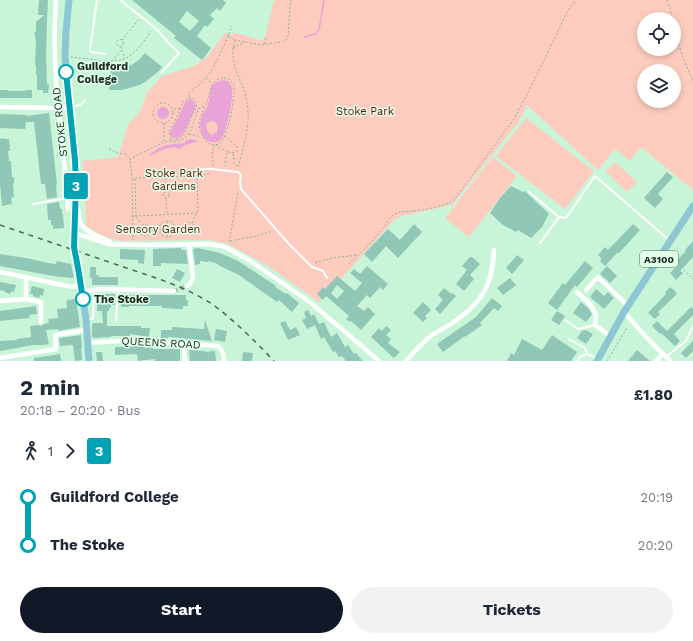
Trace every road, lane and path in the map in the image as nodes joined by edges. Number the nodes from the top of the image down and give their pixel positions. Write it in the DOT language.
graph roads {
  1 [pos="56,0"];
  2 [pos="69,0"];
  3 [pos="97,0"];
  4 [pos="121,0"];
  5 [pos="287,0"];
  6 [pos="575,0"];
  7 [pos="667,0"];
  8 [pos="291,1"];
  9 [pos="670,12"];
  10 [pos="140,16"];
  11 [pos="232,26"];
  12 [pos="153,27"];
  13 [pos="228,35"];
  14 [pos="266,37"];
  15 [pos="122,40"];
  16 [pos="235,40"];
  17 [pos="245,42"];
  18 [pos="264,45"];
  19 [pos="121,46"];
  20 [pos="233,48"];
  21 [pos="122,49"];
  22 [pos="681,52"];
  23 [pos="106,54"];
  24 [pos="65,56"];
  25 [pos="125,58"];
  26 [pos="112,61"];
  27 [pos="162,72"];
  28 [pos="206,78"];
  29 [pos="693,82"];
  30 [pos="212,85"];
  31 [pos="190,98"];
  32 [pos="85,100"];
  33 [pos="206,104"];
  34 [pos="0,107"];
  35 [pos="70,107"];
  36 [pos="181,107"];
  37 [pos="58,108"];
  38 [pos="173,110"];
  39 [pos="164,123"];
  40 [pos="218,131"];
  41 [pos="189,134"];
  42 [pos="225,136"];
  43 [pos="202,137"];
  44 [pos="171,139"];
  45 [pos="169,141"];
  46 [pos="164,142"];
  47 [pos="216,144"];
  48 [pos="214,145"];
  49 [pos="109,149"];
  50 [pos="228,152"];
  51 [pos="233,153"];
  52 [pos="130,159"];
  53 [pos="239,166"];
  54 [pos="199,169"];
  55 [pos="212,169"];
  56 [pos="224,170"];
  57 [pos="76,172"];
  58 [pos="238,172"];
  59 [pos="197,176"];
  60 [pos="165,177"];
  61 [pos="132,178"];
  62 [pos="134,178"];
  63 [pos="240,182"];
  64 [pos="166,192"];
  65 [pos="529,192"];
  66 [pos="68,198"];
  67 [pos="166,198"];
  68 [pos="33,204"];
  69 [pos="693,206"];
  70 [pos="68,209"];
  71 [pos="198,213"];
  72 [pos="167,214"];
  73 [pos="133,216"];
  74 [pos="136,216"];
  75 [pos="559,217"];
  76 [pos="166,221"];
  77 [pos="192,223"];
  78 [pos="141,224"];
  79 [pos="167,229"];
  80 [pos="175,229"];
  81 [pos="184,229"];
  82 [pos="151,230"];
  83 [pos="159,230"];
  84 [pos="277,230"];
  85 [pos="74,233"];
  86 [pos="167,237"];
  87 [pos="229,241"];
  88 [pos="670,241"];
  89 [pos="540,242"];
  90 [pos="114,244"];
  91 [pos="133,244"];
  92 [pos="189,244"];
  93 [pos="227,248"];
  94 [pos="494,250"];
  95 [pos="664,251"];
  96 [pos="358,255"];
  97 [pos="349,264"];
  98 [pos="310,265"];
  99 [pos="0,272"];
  100 [pos="26,277"];
  101 [pos="327,278"];
  102 [pos="693,279"];
  103 [pos="187,286"];
  104 [pos="82,289"];
  105 [pos="94,290"];
  106 [pos="118,290"];
  107 [pos="586,290"];
  108 [pos="174,291"];
  109 [pos="577,292"];
  110 [pos="26,299"];
  111 [pos="0,301"];
  112 [pos="626,309"];
  113 [pos="86,319"];
  114 [pos="565,320"];
  115 [pos="116,321"];
  116 [pos="41,322"];
  117 [pos="595,325"];
  118 [pos="693,326"];
  119 [pos="627,328"];
  120 [pos="87,330"];
  121 [pos="610,336"];
  122 [pos="570,339"];
  123 [pos="88,343"];
  124 [pos="184,344"];
  125 [pos="587,354"];
  126 [pos="664,356"];
  127 [pos="0,358"];
  128 [pos="597,360"];
  129 [pos="89,361"];
  130 [pos="185,361"];
  131 [pos="224,361"];
  132 [pos="379,361"];
  133 [pos="406,361"];
  134 [pos="577,361"];
  135 [pos="607,361"];
  136 [pos="656,361"];
  137 [pos="670,361"];
  1 -- 37 [label="street, STOKE ROAD"];
  2 -- 24 [label="main road, STOKE ROAD"];
  3 -- 23 [label="lane"];
  4 -- 10 [label="lane"];
  5 -- 8 [label="path"];
  6 -- 96 [label="path"];
  7 -- 9 [label="path"];
  8 -- 18 [label="path"];
  10 -- 12 [label="lane"];
  10 -- 15 [label="path"];
  11 -- 13 [label="path"];
  12 -- 25 [label="path"];
  12 -- 27 [label="lane"];
  13 -- 16 [label="path"];
  13 -- 28 [label="path"];
  14 -- 18 [label="path"];
  15 -- 19 [label="path"];
  15 -- 19 [label="path"];
  16 -- 17 [label="path"];
  16 -- 20 [label="path"];
  17 -- 18 [label="path"];
  17 -- 20 [label="path"];
  19 -- 21 [label="path"];
  20 -- 53 [label="path"];
  21 -- 25 [label="path"];
  21 -- 26 [label="path"];
  22 -- 29 [label="path"];
  24 -- 26 [label="path"];
  24 -- 35 [label="main road, STOKE ROAD"];
  25 -- 26 [label="path"];
  28 -- 30 [label="path"];
  28 -- 31 [label="path"];
  30 -- 33 [label="path"];
  30 -- 42 [label="path"];
  31 -- 36 [label="path"];
  31 -- 44 [label="path"];
  32 -- 35 [label="lane"];
  33 -- 41 [label="path"];
  33 -- 43 [label="path"];
  34 -- 37 [label="street"];
  35 -- 37 [label="street"];
  35 -- 57 [label="main road, STOKE ROAD"];
  36 -- 38 [label="path"];
  36 -- 44 [label="path"];
  37 -- 66 [label="street, STOKE ROAD"];
  38 -- 39 [label="path"];
  38 -- 39 [label="path"];
  39 -- 46 [label="path"];
  40 -- 42 [label="path"];
  41 -- 43 [label="path"];
  41 -- 45 [label="path"];
  42 -- 47 [label="path"];
  42 -- 51 [label="path"];
  43 -- 48 [label="path"];
  44 -- 45 [label="path"];
  45 -- 46 [label="path"];
  46 -- 52 [label="path"];
  47 -- 48 [label="path"];
  47 -- 50 [label="path"];
  48 -- 55 [label="path"];
  49 -- 52 [label="path"];
  50 -- 51 [label="path"];
  50 -- 56 [label="path"];
  51 -- 53 [label="path"];
  52 -- 61 [label="path"];
  53 -- 58 [label="path"];
  54 -- 55 [label="lane"];
  55 -- 56 [label="lane"];
  55 -- 59 [label="path"];
  56 -- 58 [label="lane"];
  57 -- 85 [label="main road, STOKE ROAD"];
  57 -- 90 [label="street"];
  58 -- 63 [label="lane"];
  59 -- 60 [label="path"];
  59 -- 71 [label="path"];
  60 -- 62 [label="path"];
  60 -- 64 [label="path"];
  61 -- 62 [label="path"];
  61 -- 73 [label="path"];
  62 -- 74 [label="path"];
  63 -- 84 [label="lane"];
  63 -- 87 [label="path"];
  64 -- 67 [label="path"];
  64 -- 67 [label="path"];
  65 -- 75 [label="lane"];
  66 -- 68 [label="lane"];
  66 -- 70 [label="street, STOKE ROAD"];
  67 -- 72 [label="path"];
  69 -- 88 [label="main road, A3100"];
  71 -- 72 [label="path"];
  71 -- 77 [label="path"];
  72 -- 74 [label="path"];
  73 -- 74 [label="path"];
  73 -- 91 [label="path"];
  74 -- 78 [label="path"];
  75 -- 88 [label="lane"];
  75 -- 89 [label="lane"];
  76 -- 79 [label="path"];
  76 -- 80 [label="path"];
  76 -- 83 [label="path"];
  77 -- 81 [label="path"];
  77 -- 81 [label="path"];
  78 -- 82 [label="path"];
  78 -- 82 [label="path"];
  79 -- 80 [label="path"];
  79 -- 83 [label="path"];
  79 -- 86 [label="path"];
  80 -- 81 [label="path"];
  80 -- 86 [label="path"];
  82 -- 83 [label="path"];
  83 -- 86 [label="path"];
  84 -- 87 [label="path"];
  84 -- 98 [label="lane"];
  85 -- 90 [label="street"];
  85 -- 104 [label="main road, STOKE ROAD"];
  87 -- 93 [label="path"];
  88 -- 95 [label="main road, A3100"];
  90 -- 91 [label="street"];
  91 -- 92 [label="street"];
  92 -- 93 [label="street"];
  92 -- 103 [label="street"];
  93 -- 132 [label="street"];
  94 -- 133 [label="street"];
  95 -- 102 [label="path"];
  95 -- 112 [label="main road, A3100"];
  96 -- 97 [label="path"];
  96 -- 98 [label="path"];
  98 -- 101 [label="lane"];
  99 -- 100 [label="street"];
  100 -- 104 [label="street"];
  100 -- 110 [label="street"];
  104 -- 105 [label="street"];
  104 -- 113 [label="main road, STOKE ROAD"];
  105 -- 106 [label="street"];
  105 -- 113 [label="lane"];
  106 -- 108 [label="street"];
  106 -- 115 [label="lane"];
  107 -- 112 [label="street"];
  109 -- 117 [label="street"];
  110 -- 111 [label="street"];
  110 -- 116 [label="street"];
  112 -- 121 [label="main road, A3100"];
  112 -- 126 [label="street"];
  113 -- 120 [label="main road, STOKE ROAD"];
  114 -- 117 [label="lane"];
  117 -- 121 [label="street"];
  118 -- 126 [label="lane"];
  119 -- 135 [label="path"];
  120 -- 123 [label="main road, STOKE ROAD"];
  120 -- 127 [label="street"];
  121 -- 128 [label="main road, A3100"];
  122 -- 125 [label="lane"];
  123 -- 124 [label="street, QUEENS ROAD"];
  123 -- 129 [label="main road, STOKE ROAD"];
  124 -- 130 [label="street"];
  124 -- 131 [label="street, QUEENS ROAD"];
  125 -- 128 [label="lane"];
  125 -- 134 [label="lane"];
  126 -- 136 [label="street"];
  126 -- 137 [label="street"];
}
